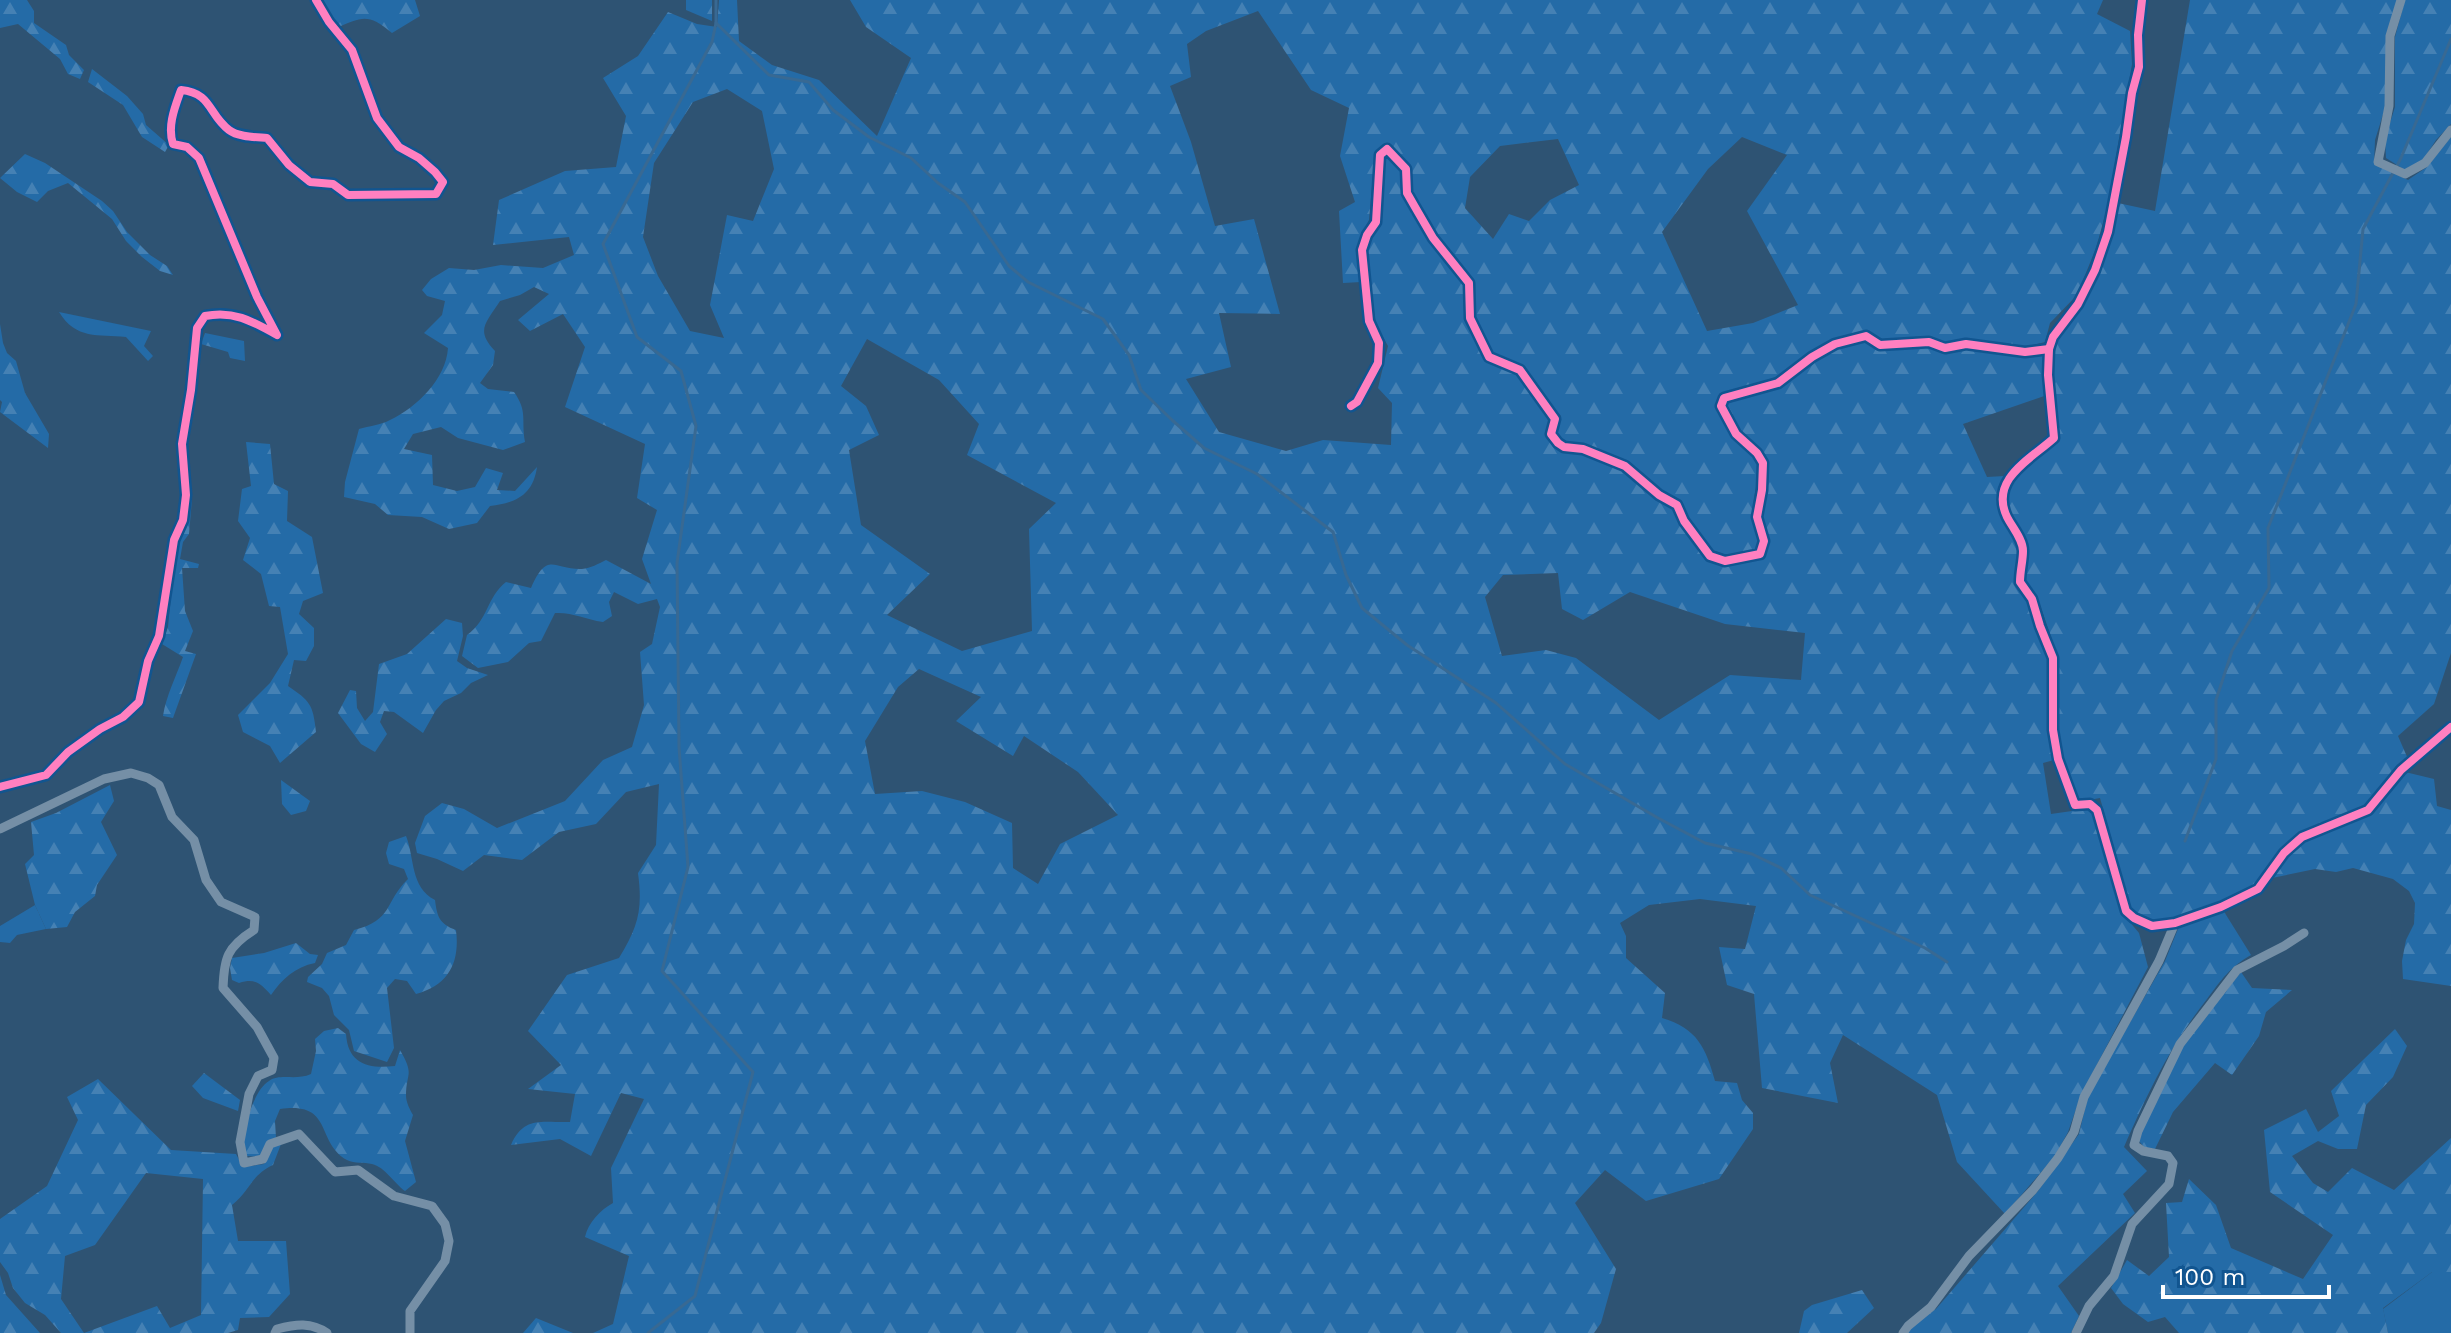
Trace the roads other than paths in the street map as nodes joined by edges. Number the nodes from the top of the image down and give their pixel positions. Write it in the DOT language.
graph roads {
  1 [pos="316,0"];
  2 [pos="2142,0"];
  3 [pos="2401,0"];
  4 [pos="2451,130"];
  5 [pos="2049,349"];
  6 [pos="1351,406"];
  7 [pos="2451,727"];
  8 [pos="0,787"];
  9 [pos="0,829"];
  10 [pos="2175,923"];
  11 [pos="2304,933"];
  12 [pos="275,1333"];
  13 [pos="327,1333"];
  14 [pos="410,1333"];
  15 [pos="1903,1333"];
  16 [pos="2076,1333"];
  1 -- 8 [label="street"];
  2 -- 5 [label="street"];
  3 -- 4 [label="street"];
  5 -- 6 [label="street"];
  5 -- 10 [label="street"];
  7 -- 10 [label="street"];
  9 -- 14 [label="street"];
  10 -- 15 [label="street"];
  11 -- 16 [label="street"];
  12 -- 13 [label="street"];
}
